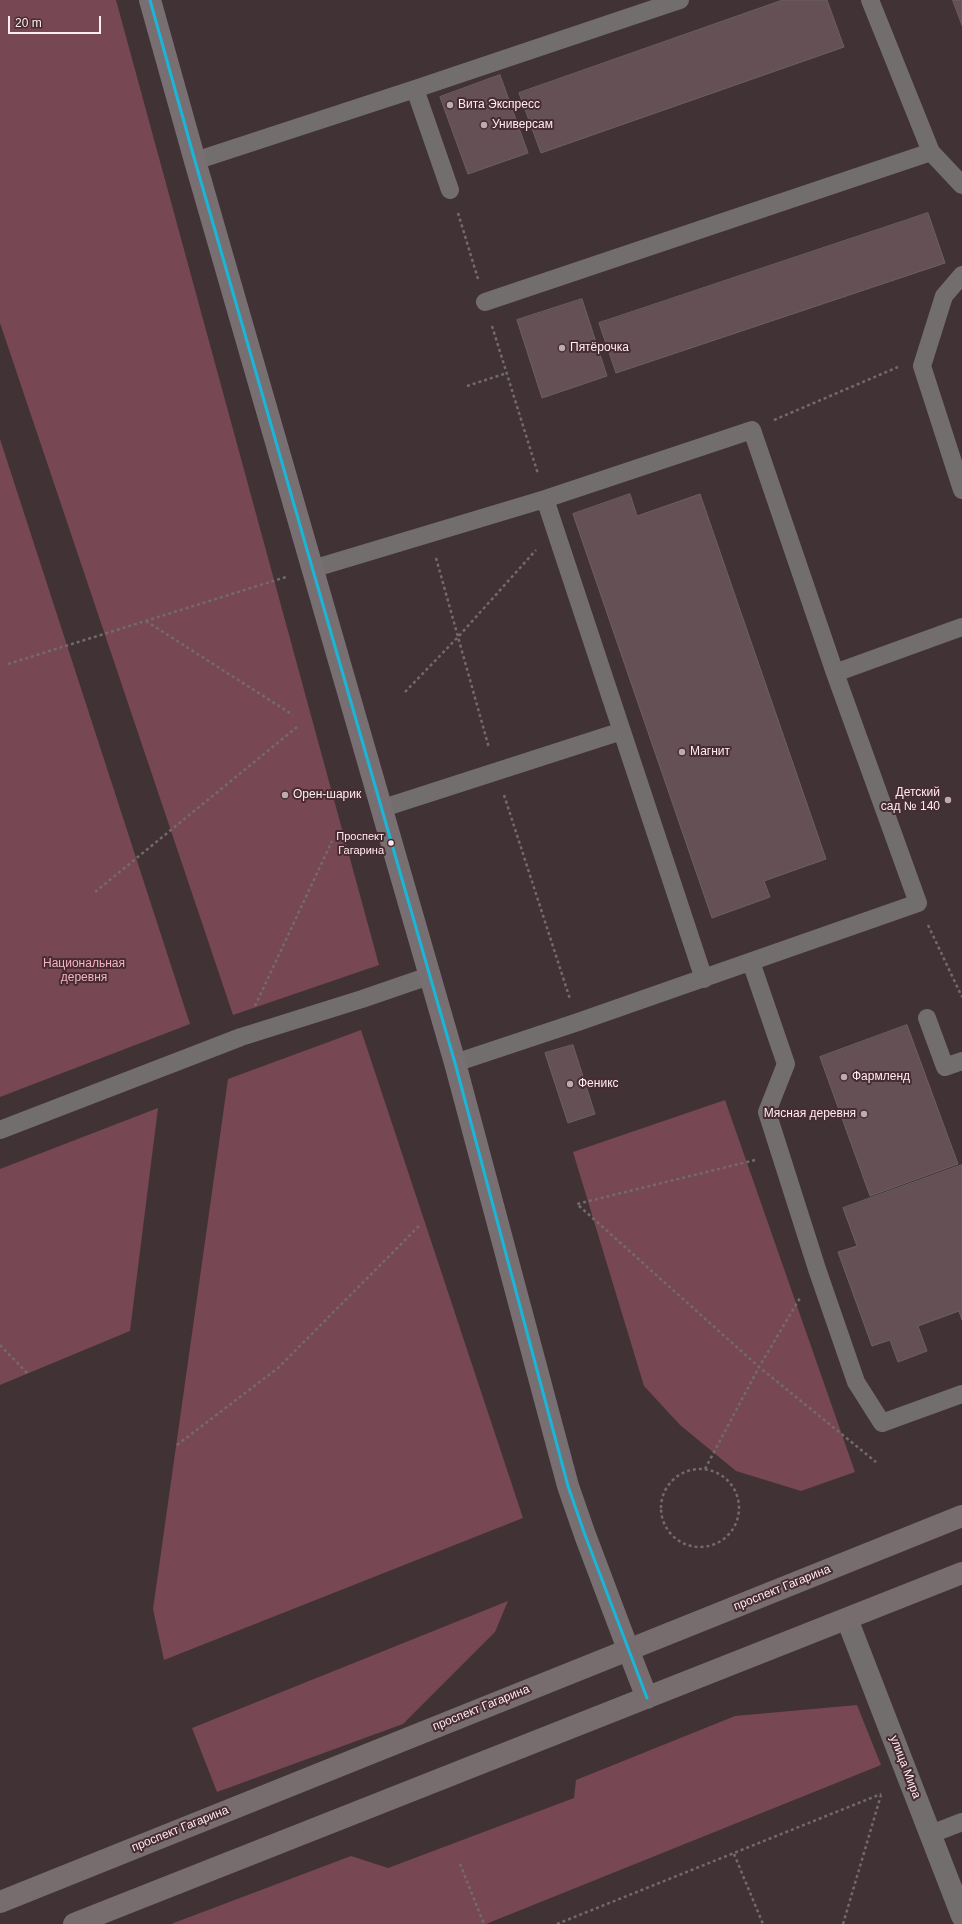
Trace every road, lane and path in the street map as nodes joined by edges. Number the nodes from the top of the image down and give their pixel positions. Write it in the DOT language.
graph roads {
  1 [pos="150,0"];
  2 [pos="680,0"];
  3 [pos="870,0"];
  4 [pos="415,89"];
  5 [pos="931,152"];
  6 [pos="194,161"];
  7 [pos="962,185"];
  8 [pos="450,190"];
  9 [pos="962,275"];
  10 [pos="485,302"];
  11 [pos="925,355"];
  12 [pos="507,372"];
  13 [pos="467,386"];
  14 [pos="775,419"];
  15 [pos="962,490"];
  16 [pos="545,499"];
  17 [pos="555,529"];
  18 [pos="312,569"];
  19 [pos="145,621"];
  20 [pos="962,627"];
  21 [pos="8,664"];
  22 [pos="836,673"];
  23 [pos="405,692"];
  24 [pos="293,715"];
  25 [pos="297,727"];
  26 [pos="622,731"];
  27 [pos="380,809"];
  28 [pos="332,841"];
  29 [pos="95,892"];
  30 [pos="918,903"];
  31 [pos="752,962"];
  32 [pos="429,976"];
  33 [pos="704,978"];
  34 [pos="962,997"];
  35 [pos="927,1018"];
  36 [pos="241,1037"];
  37 [pos="962,1061"];
  38 [pos="455,1063"];
  39 [pos="0,1130"];
  40 [pos="781,1154"];
  41 [pos="420,1225"];
  42 [pos="817,1269"];
  43 [pos="0,1345"];
  44 [pos="759,1367"];
  45 [pos="27,1373"];
  46 [pos="962,1394"];
  47 [pos="176,1445"];
  48 [pos="876,1462"];
  49 [pos="705,1469"];
  50 [pos="962,1516"];
  51 [pos="962,1573"];
  52 [pos="847,1619"];
  53 [pos="628,1649"];
  54 [pos="647,1698"];
  55 [pos="962,1822"];
  56 [pos="931,1834"];
  57 [pos="734,1854"];
  58 [pos="460,1864"];
  59 [pos="0,1902"];
  60 [pos="962,1916"];
  61 [pos="74,1924"];
  62 [pos="484,1924"];
  63 [pos="557,1924"];
  64 [pos="763,1924"];
  65 [pos="843,1924"];
  1 -- 6 [label="main road"];
  2 -- 4 [label="lane"];
  3 -- 5 [label="lane"];
  4 -- 6 [label="lane"];
  4 -- 8 [label="lane"];
  5 -- 7 [label="lane"];
  5 -- 10 [label="lane"];
  6 -- 18 [label="main road"];
  8 -- 10 [label="path"];
  9 -- 11 [label="lane"];
  10 -- 12 [label="path"];
  11 -- 14 [label="path"];
  11 -- 15 [label="lane"];
  12 -- 13 [label="path"];
  12 -- 16 [label="path"];
  16 -- 17 [label="lane"];
  16 -- 18 [label="lane"];
  16 -- 22 [label="lane"];
  17 -- 23 [label="path"];
  17 -- 26 [label="lane"];
  18 -- 19 [label="path"];
  18 -- 27 [label="main road"];
  19 -- 21 [label="path"];
  19 -- 24 [label="path"];
  20 -- 22 [label="lane"];
  22 -- 30 [label="lane"];
  25 -- 29 [label="path"];
  26 -- 27 [label="lane"];
  26 -- 33 [label="lane"];
  27 -- 32 [label="main road"];
  28 -- 36 [label="path"];
  30 -- 31 [label="lane"];
  30 -- 34 [label="path"];
  31 -- 33 [label="lane"];
  31 -- 40 [label="lane"];
  32 -- 36 [label="lane"];
  32 -- 38 [label="main road"];
  33 -- 38 [label="lane"];
  35 -- 37 [label="lane"];
  36 -- 39 [label="lane"];
  38 -- 53 [label="main road"];
  40 -- 42 [label="lane"];
  40 -- 44 [label="path"];
  41 -- 47 [label="path"];
  42 -- 44 [label="path"];
  42 -- 46 [label="lane"];
  43 -- 45 [label="path"];
  44 -- 48 [label="path"];
  44 -- 49 [label="path"];
  49 -- 49 [label="path"];
  50 -- 53 [label="main road, проспект Гагарина"];
  51 -- 52 [label="main road"];
  52 -- 54 [label="main road"];
  52 -- 56 [label="street, улица Мира"];
  53 -- 54 [label="main road"];
  53 -- 59 [label="main road, проспект Гагарина"];
  54 -- 61 [label="main road"];
  55 -- 56 [label="lane"];
  56 -- 60 [label="street, улица Мира"];
  57 -- 63 [label="path"];
  57 -- 64 [label="path"];
  57 -- 65 [label="path"];
  58 -- 62 [label="path"];
}
